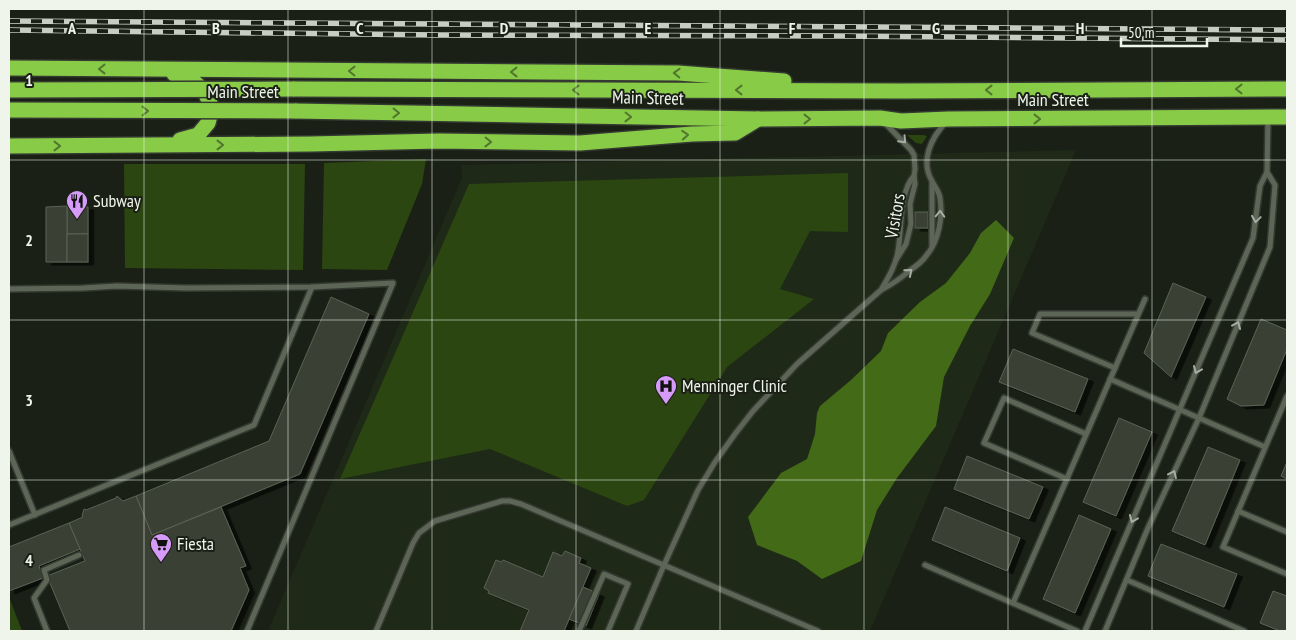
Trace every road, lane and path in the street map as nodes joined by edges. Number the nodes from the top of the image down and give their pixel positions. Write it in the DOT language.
graph roads {
  1 [pos="9,68"];
  2 [pos="132,69"];
  3 [pos="1287,89"];
  4 [pos="9,90"];
  5 [pos="900,91"];
  6 [pos="9,110"];
  7 [pos="1268,117"];
  8 [pos="1287,117"];
  9 [pos="880,118"];
  10 [pos="759,119"];
  11 [pos="948,120"];
  12 [pos="164,145"];
  13 [pos="9,146"];
  14 [pos="915,169"];
  15 [pos="927,170"];
  16 [pos="1267,172"];
  17 [pos="914,176"];
  18 [pos="896,260"];
  19 [pos="312,287"];
  20 [pos="9,289"];
  21 [pos="881,290"];
  22 [pos="1144,299"];
  23 [pos="1138,314"];
  24 [pos="1115,368"];
  25 [pos="1110,379"];
  26 [pos="1287,396"];
  27 [pos="1180,410"];
  28 [pos="1199,418"];
  29 [pos="1086,434"];
  30 [pos="1265,447"];
  31 [pos="9,451"];
  32 [pos="1067,479"];
  33 [pos="1238,511"];
  34 [pos="35,514"];
  35 [pos="9,525"];
  36 [pos="1287,532"];
  37 [pos="79,555"];
  38 [pos="664,565"];
  39 [pos="925,565"];
  40 [pos="1287,574"];
  41 [pos="1127,580"];
  42 [pos="1013,603"];
  43 [pos="46,631"];
  44 [pos="248,631"];
  45 [pos="376,631"];
  46 [pos="579,631"];
  47 [pos="608,631"];
  48 [pos="636,631"];
  49 [pos="818,631"];
  50 [pos="1077,631"];
  51 [pos="1085,631"];
  52 [pos="1105,631"];
  53 [pos="1244,631"];
  2 -- 1 [label="highway, one-way"];
  5 -- 2 [label="highway, one-way"];
  2 -- 12 [label="highway"];
  3 -- 5 [label="highway, Main Street, one-way"];
  5 -- 4 [label="highway, Main Street, one-way, bridge"];
  6 -- 10 [label="highway, Main Street, one-way, bridge"];
  7 -- 8 [label="highway, Main Street"];
  11 -- 7 [label="highway, Main Street, one-way"];
  7 -- 16 [label="lane"];
  10 -- 9 [label="highway, Main Street, one-way"];
  9 -- 11 [label="highway, Main Street"];
  9 -- 14 [label="lane, one-way"];
  12 -- 10 [label="highway, one-way"];
  11 -- 15 [label="lane"];
  13 -- 12 [label="highway, one-way"];
  14 -- 15 [label="lane"];
  14 -- 17 [label="lane, Visitors"];
  21 -- 15 [label="lane, one-way"];
  16 -- 27 [label="lane, one-way"];
  28 -- 16 [label="lane, one-way"];
  17 -- 18 [label="lane"];
  17 -- 18 [label="lane, Visitors"];
  18 -- 21 [label="lane"];
  19 -- 20 [label="lane"];
  19 -- 34 [label="lane"];
  19 -- 44 [label="lane"];
  21 -- 38 [label="lane"];
  22 -- 23 [label="lane"];
  23 -- 24 [label="lane"];
  23 -- 24 [label="lane"];
  24 -- 25 [label="lane"];
  25 -- 27 [label="lane"];
  25 -- 29 [label="lane"];
  26 -- 30 [label="lane"];
  27 -- 28 [label="lane"];
  27 -- 51 [label="lane, one-way"];
  28 -- 30 [label="lane"];
  41 -- 28 [label="lane, one-way"];
  29 -- 32 [label="lane"];
  29 -- 32 [label="lane"];
  30 -- 33 [label="lane"];
  31 -- 34 [label="lane"];
  32 -- 42 [label="lane"];
  33 -- 36 [label="lane"];
  33 -- 40 [label="lane"];
  34 -- 35 [label="lane"];
  37 -- 43 [label="lane"];
  38 -- 45 [label="lane"];
  38 -- 48 [label="lane"];
  38 -- 49 [label="lane"];
  39 -- 42 [label="lane"];
  41 -- 52 [label="lane"];
  41 -- 53 [label="lane"];
  42 -- 50 [label="lane"];
  46 -- 47 [label="lane"];
}
